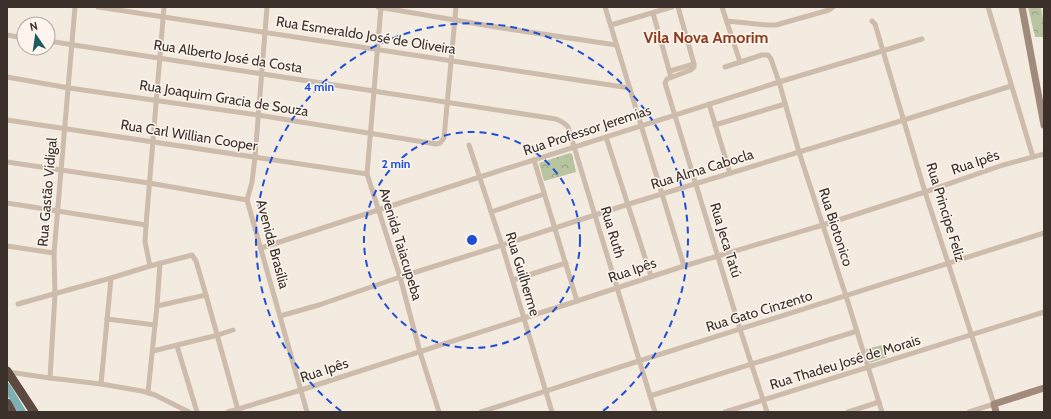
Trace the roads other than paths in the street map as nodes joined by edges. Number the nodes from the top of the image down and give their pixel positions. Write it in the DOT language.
graph roads {
  1 [pos="75,7"];
  2 [pos="98,7"];
  3 [pos="164,7"];
  4 [pos="267,7"];
  5 [pos="377,7"];
  6 [pos="381,7"];
  7 [pos="456,7"];
  8 [pos="605,7"];
  9 [pos="672,7"];
  10 [pos="678,7"];
  11 [pos="722,7"];
  12 [pos="833,7"];
  13 [pos="988,7"];
  14 [pos="1022,7"];
  15 [pos="653,13"];
  16 [pos="163,17"];
  17 [pos="454,20"];
  18 [pos="872,20"];
  19 [pos="727,21"];
  20 [pos="611,25"];
  21 [pos="265,32"];
  22 [pos="922,39"];
  23 [pos="56,42"];
  24 [pos="72,45"];
  25 [pos="616,45"];
  26 [pos="377,50"];
  27 [pos="882,51"];
  28 [pos="160,58"];
  29 [pos="451,60"];
  30 [pos="740,62"];
  31 [pos="725,67"];
  32 [pos="261,73"];
  33 [pos="671,74"];
  34 [pos="7,77"];
  35 [pos="779,82"];
  36 [pos="1012,86"];
  37 [pos="68,88"];
  38 [pos="630,88"];
  39 [pos="373,91"];
  40 [pos="156,100"];
  41 [pos="447,102"];
  42 [pos="709,104"];
  43 [pos="785,104"];
  44 [pos="258,115"];
  45 [pos="676,115"];
  46 [pos="7,120"];
  47 [pos="904,120"];
  48 [pos="716,125"];
  49 [pos="1044,125"];
  50 [pos="641,126"];
  51 [pos="568,127"];
  52 [pos="64,129"];
  53 [pos="369,133"];
  54 [pos="606,137"];
  55 [pos="153,141"];
  56 [pos="469,145"];
  57 [pos="574,147"];
  58 [pos="799,152"];
  59 [pos="1044,154"];
  60 [pos="255,157"];
  61 [pos="1033,157"];
  62 [pos="534,160"];
  63 [pos="7,162"];
  64 [pos="61,170"];
  65 [pos="730,173"];
  66 [pos="366,174"];
  67 [pos="480,177"];
  68 [pos="149,183"];
  69 [pos="697,184"];
  70 [pos="926,192"];
  71 [pos="544,194"];
  72 [pos="662,194"];
  73 [pos="247,200"];
  74 [pos="7,203"];
  75 [pos="628,204"];
  76 [pos="379,210"];
  77 [pos="58,211"];
  78 [pos="491,212"];
  79 [pos="595,215"];
  80 [pos="823,224"];
  81 [pos="146,226"];
  82 [pos="555,228"];
  83 [pos="1044,233"];
  84 [pos="502,245"];
  85 [pos="7,246"];
  86 [pos="261,248"];
  87 [pos="54,253"];
  88 [pos="718,255"];
  89 [pos="160,263"];
  90 [pos="566,263"];
  91 [pos="948,263"];
  92 [pos="150,266"];
  93 [pos="684,266"];
  94 [pos="651,276"];
  95 [pos="400,277"];
  96 [pos="111,278"];
  97 [pos="513,280"];
  98 [pos="618,288"];
  99 [pos="55,294"];
  100 [pos="206,295"];
  101 [pos="846,296"];
  102 [pos="577,302"];
  103 [pos="18,304"];
  104 [pos="157,306"];
  105 [pos="1044,312"];
  106 [pos="280,316"];
  107 [pos="524,318"];
  108 [pos="107,319"];
  109 [pos="155,325"];
  110 [pos="740,329"];
  111 [pos="233,330"];
  112 [pos="856,332"];
  113 [pos="218,335"];
  114 [pos="972,335"];
  115 [pos="177,346"];
  116 [pos="153,351"];
  117 [pos="420,352"];
  118 [pos="639,361"];
  119 [pos="751,364"];
  120 [pos="868,368"];
  121 [pos="7,371"];
  122 [pos="50,378"];
  123 [pos="100,384"];
  124 [pos="1044,388"];
  125 [pos="301,390"];
  126 [pos="546,391"];
  127 [pos="148,392"];
  128 [pos="650,396"];
  129 [pos="763,400"];
  130 [pos="879,402"];
  131 [pos="7,403"];
  132 [pos="994,404"];
  133 [pos="238,410"];
  134 [pos="12,412"];
  135 [pos="34,412"];
  136 [pos="189,412"];
  137 [pos="197,412"];
  138 [pos="228,412"];
  139 [pos="307,412"];
  140 [pos="439,412"];
  141 [pos="481,412"];
  142 [pos="552,412"];
  143 [pos="656,412"];
  144 [pos="725,412"];
  145 [pos="767,412"];
  146 [pos="848,412"];
  147 [pos="882,412"];
  148 [pos="969,412"];
  149 [pos="996,412"];
  1 -- 24 [label="street, Rua Gastão Vidigal"];
  2 -- 16 [label="street, Rua Esmeraldo José de Oliveira"];
  3 -- 16 [label="street"];
  4 -- 21 [label="street, Avenida Brasília"];
  5 -- 6 [label="street"];
  6 -- 17 [label="street"];
  6 -- 26 [label="street, Avenida Taiacupeba"];
  7 -- 17 [label="street"];
  8 -- 20 [label="street"];
  9 -- 15 [label="street"];
  10 -- 33 [label="street"];
  11 -- 19 [label="street"];
  12 -- 19 [label="street"];
  13 -- 36 [label="street"];
  14 -- 49 [label="street"];
  15 -- 20 [label="street"];
  15 -- 33 [label="street"];
  16 -- 21 [label="street, Rua Esmeraldo José de Oliveira"];
  16 -- 28 [label="street"];
  17 -- 25 [label="street"];
  17 -- 29 [label="street"];
  18 -- 27 [label="street, Rua Principe Feliz"];
  19 -- 30 [label="street"];
  20 -- 25 [label="street"];
  21 -- 26 [label="street, Rua Esmeraldo José de Oliveira"];
  21 -- 32 [label="street, Avenida Brasília"];
  22 -- 27 [label="street, Rua Professor Jeremias"];
  23 -- 24 [label="street, Rua Alberto José da Costa"];
  24 -- 28 [label="street, Rua Alberto José da Costa"];
  24 -- 37 [label="street, Rua Gastão Vidigal"];
  25 -- 38 [label="street"];
  26 -- 29 [label="street, Rua Esmeraldo José de Oliveira"];
  26 -- 39 [label="street, Avenida Taiacupeba"];
  27 -- 35 [label="street, Rua Professor Jeremias"];
  27 -- 47 [label="street, Rua Principe Feliz"];
  28 -- 32 [label="street, Rua Alberto José da Costa"];
  28 -- 40 [label="street"];
  29 -- 38 [label="street, Rua Esmeraldo José de Oliveira"];
  29 -- 41 [label="street"];
  30 -- 31 [label="street"];
  30 -- 35 [label="street, Rua Biotonico"];
  32 -- 39 [label="street, Rua Alberto José da Costa"];
  32 -- 44 [label="street, Avenida Brasília"];
  33 -- 45 [label="street, Rua Jeca Tatú"];
  34 -- 37 [label="street, Rua Joaquim Gracia de Souza"];
  35 -- 42 [label="street, Rua Professor Jeremias"];
  35 -- 43 [label="street, Rua Biotonico"];
  36 -- 47 [label="street, Rua Alma Cabocla"];
  36 -- 61 [label="street"];
  37 -- 40 [label="street, Rua Joaquim Gracia de Souza"];
  37 -- 52 [label="street, Rua Gastão Vidigal"];
  38 -- 50 [label="street"];
  39 -- 41 [label="street, Rua Alberto José da Costa"];
  39 -- 53 [label="street, Avenida Taiacupeba"];
  40 -- 44 [label="street, Rua Joaquim Gracia de Souza"];
  40 -- 55 [label="street"];
  41 -- 51 [label="street, Rua Alberto José da Costa"];
  41 -- 53 [label="street, Rua Joaquim Gracia de Souza"];
  42 -- 45 [label="street, Rua Professor Jeremias"];
  42 -- 48 [label="street"];
  43 -- 48 [label="street"];
  43 -- 58 [label="street, Rua Biotonico"];
  44 -- 53 [label="street, Rua Joaquim Gracia de Souza"];
  44 -- 60 [label="street, Avenida Brasília"];
  45 -- 50 [label="street, Rua Professor Jeremias"];
  45 -- 69 [label="street, Rua Jeca Tatú"];
  46 -- 52 [label="street, Rua Carl Willian Cooper"];
  47 -- 58 [label="street, Rua Alma Cabocla"];
  47 -- 70 [label="street, Rua Principe Feliz"];
  48 -- 65 [label="street"];
  50 -- 54 [label="street, Rua Professor Jeremias"];
  50 -- 72 [label="street"];
  51 -- 57 [label="street, Rua Ruth"];
  52 -- 55 [label="street, Rua Carl Willian Cooper"];
  52 -- 64 [label="street, Rua Gastão Vidigal"];
  53 -- 66 [label="street, Avenida Taiacupeba"];
  54 -- 57 [label="street, Rua Professor Jeremias"];
  54 -- 75 [label="street"];
  55 -- 60 [label="street, Rua Carl Willian Cooper"];
  55 -- 68 [label="street"];
  56 -- 67 [label="street, Rua Guilherme"];
  57 -- 62 [label="street, Rua Professor Jeremias"];
  57 -- 79 [label="street, Rua Ruth"];
  58 -- 65 [label="street, Rua Alma Cabocla"];
  58 -- 80 [label="street, Rua Biotonico"];
  59 -- 61 [label="street, Rua Ipês"];
  60 -- 66 [label="street, Rua Carl Willian Cooper"];
  60 -- 73 [label="street, Avenida Brasília"];
  61 -- 70 [label="street, Rua Ipês"];
  62 -- 67 [label="street, Rua Professor Jeremias"];
  62 -- 71 [label="street"];
  63 -- 64 [label="street"];
  64 -- 68 [label="street"];
  64 -- 77 [label="street, Rua Gastão Vidigal"];
  65 -- 69 [label="street, Rua Alma Cabocla"];
  66 -- 76 [label="street, Avenida Taiacupeba"];
  67 -- 76 [label="street, Rua Professor Jeremias"];
  67 -- 78 [label="street, Rua Guilherme"];
  68 -- 73 [label="street"];
  68 -- 81 [label="street"];
  69 -- 72 [label="street, Rua Alma Cabocla"];
  69 -- 88 [label="street, Rua Jeca Tatú"];
  70 -- 80 [label="street, Rua Ipês"];
  70 -- 91 [label="street, Rua Principe Feliz"];
  71 -- 78 [label="street"];
  71 -- 82 [label="street"];
  72 -- 75 [label="street, Rua Alma Cabocla"];
  72 -- 93 [label="street"];
  73 -- 86 [label="street, Avenida Brasília"];
  74 -- 77 [label="street"];
  75 -- 79 [label="street, Rua Alma Cabocla"];
  75 -- 94 [label="street"];
  76 -- 86 [label="street, Rua Professor Jeremias"];
  76 -- 95 [label="street, Avenida Taiacupeba"];
  77 -- 81 [label="street"];
  77 -- 87 [label="street, Rua Gastão Vidigal"];
  78 -- 84 [label="street, Rua Guilherme"];
  79 -- 82 [label="street, Rua Alma Cabocla"];
  79 -- 98 [label="street, Rua Ruth"];
  80 -- 88 [label="street, Rua Ipês"];
  80 -- 101 [label="street, Rua Biotonico"];
  81 -- 92 [label="street"];
  82 -- 84 [label="street, Rua Alma Cabocla"];
  82 -- 90 [label="street"];
  83 -- 91 [label="street, Rua Gato Cinzento"];
  84 -- 95 [label="street, Rua Alma Cabocla"];
  84 -- 97 [label="street, Rua Guilherme"];
  85 -- 87 [label="street"];
  86 -- 106 [label="street, Avenida Brasília"];
  87 -- 99 [label="street, Rua Gastão Vidigal"];
  88 -- 93 [label="street, Rua Ipês"];
  88 -- 110 [label="street, Rua Jeca Tatú"];
  89 -- 92 [label="street"];
  89 -- 100 [label="street"];
  89 -- 104 [label="street"];
  90 -- 97 [label="street"];
  90 -- 102 [label="street"];
  91 -- 101 [label="street, Rua Gato Cinzento"];
  91 -- 114 [label="street, Rua Principe Feliz"];
  92 -- 96 [label="street"];
  93 -- 94 [label="street, Rua Ipês"];
  94 -- 98 [label="street, Rua Ipês"];
  95 -- 106 [label="street, Rua Alma Cabocla"];
  95 -- 117 [label="street, Avenida Taiacupeba"];
  96 -- 99 [label="street"];
  96 -- 108 [label="street"];
  97 -- 107 [label="street, Rua Guilherme"];
  98 -- 102 [label="street, Rua Ipês"];
  98 -- 118 [label="street, Rua Ruth"];
  99 -- 103 [label="street"];
  99 -- 122 [label="street, Rua Gastão Vidigal"];
  100 -- 104 [label="street"];
  100 -- 113 [label="street"];
  101 -- 110 [label="street, Rua Gato Cinzento"];
  101 -- 112 [label="street, Rua Biotonico"];
  102 -- 107 [label="street, Rua Ipês"];
  104 -- 109 [label="street"];
  105 -- 114 [label="street, Rua Thadeu José de Morais"];
  106 -- 125 [label="street, Avenida Brasília"];
  107 -- 117 [label="street, Rua Ipês"];
  107 -- 126 [label="street, Rua Guilherme"];
  108 -- 109 [label="street"];
  108 -- 123 [label="street"];
  109 -- 116 [label="street"];
  110 -- 118 [label="street, Rua Gato Cinzento"];
  110 -- 119 [label="street, Rua Jeca Tatú"];
  111 -- 113 [label="street"];
  112 -- 119 [label="street"];
  112 -- 120 [label="street, Rua Biotonico"];
  113 -- 115 [label="street"];
  113 -- 133 [label="street"];
  114 -- 120 [label="street, Rua Thadeu José de Morais"];
  114 -- 132 [label="street, Rua Principe Feliz"];
  115 -- 116 [label="street"];
  115 -- 137 [label="street"];
  116 -- 127 [label="street"];
  117 -- 125 [label="street, Rua Ipês"];
  117 -- 140 [label="street, Avenida Taiacupeba"];
  118 -- 126 [label="street, Rua Gato Cinzento"];
  118 -- 128 [label="street, Rua Ruth"];
  119 -- 128 [label="street"];
  119 -- 129 [label="street, Rua Jeca Tatú"];
  120 -- 129 [label="street, Rua Thadeu José de Morais"];
  120 -- 130 [label="street, Rua Biotonico"];
  121 -- 122 [label="street"];
  121 -- 135 [label="highway"];
  122 -- 123 [label="street"];
  123 -- 127 [label="street"];
  124 -- 132 [label="street"];
  125 -- 133 [label="street, Rua Ipês"];
  125 -- 139 [label="street, Avenida Brasília"];
  126 -- 141 [label="street, Rua Gato Cinzento"];
  126 -- 142 [label="street, Rua Guilherme"];
  127 -- 136 [label="street"];
  128 -- 143 [label="street, Rua Ruth"];
  129 -- 144 [label="street, Rua Thadeu José de Morais"];
  129 -- 145 [label="street, Rua Jeca Tatú"];
  130 -- 146 [label="street"];
  130 -- 147 [label="street, Rua Biotonico"];
  131 -- 134 [label="highway"];
  132 -- 148 [label="street"];
  132 -- 149 [label="street, Rua Principe Feliz"];
  133 -- 138 [label="street, Rua Ipês"];
}
